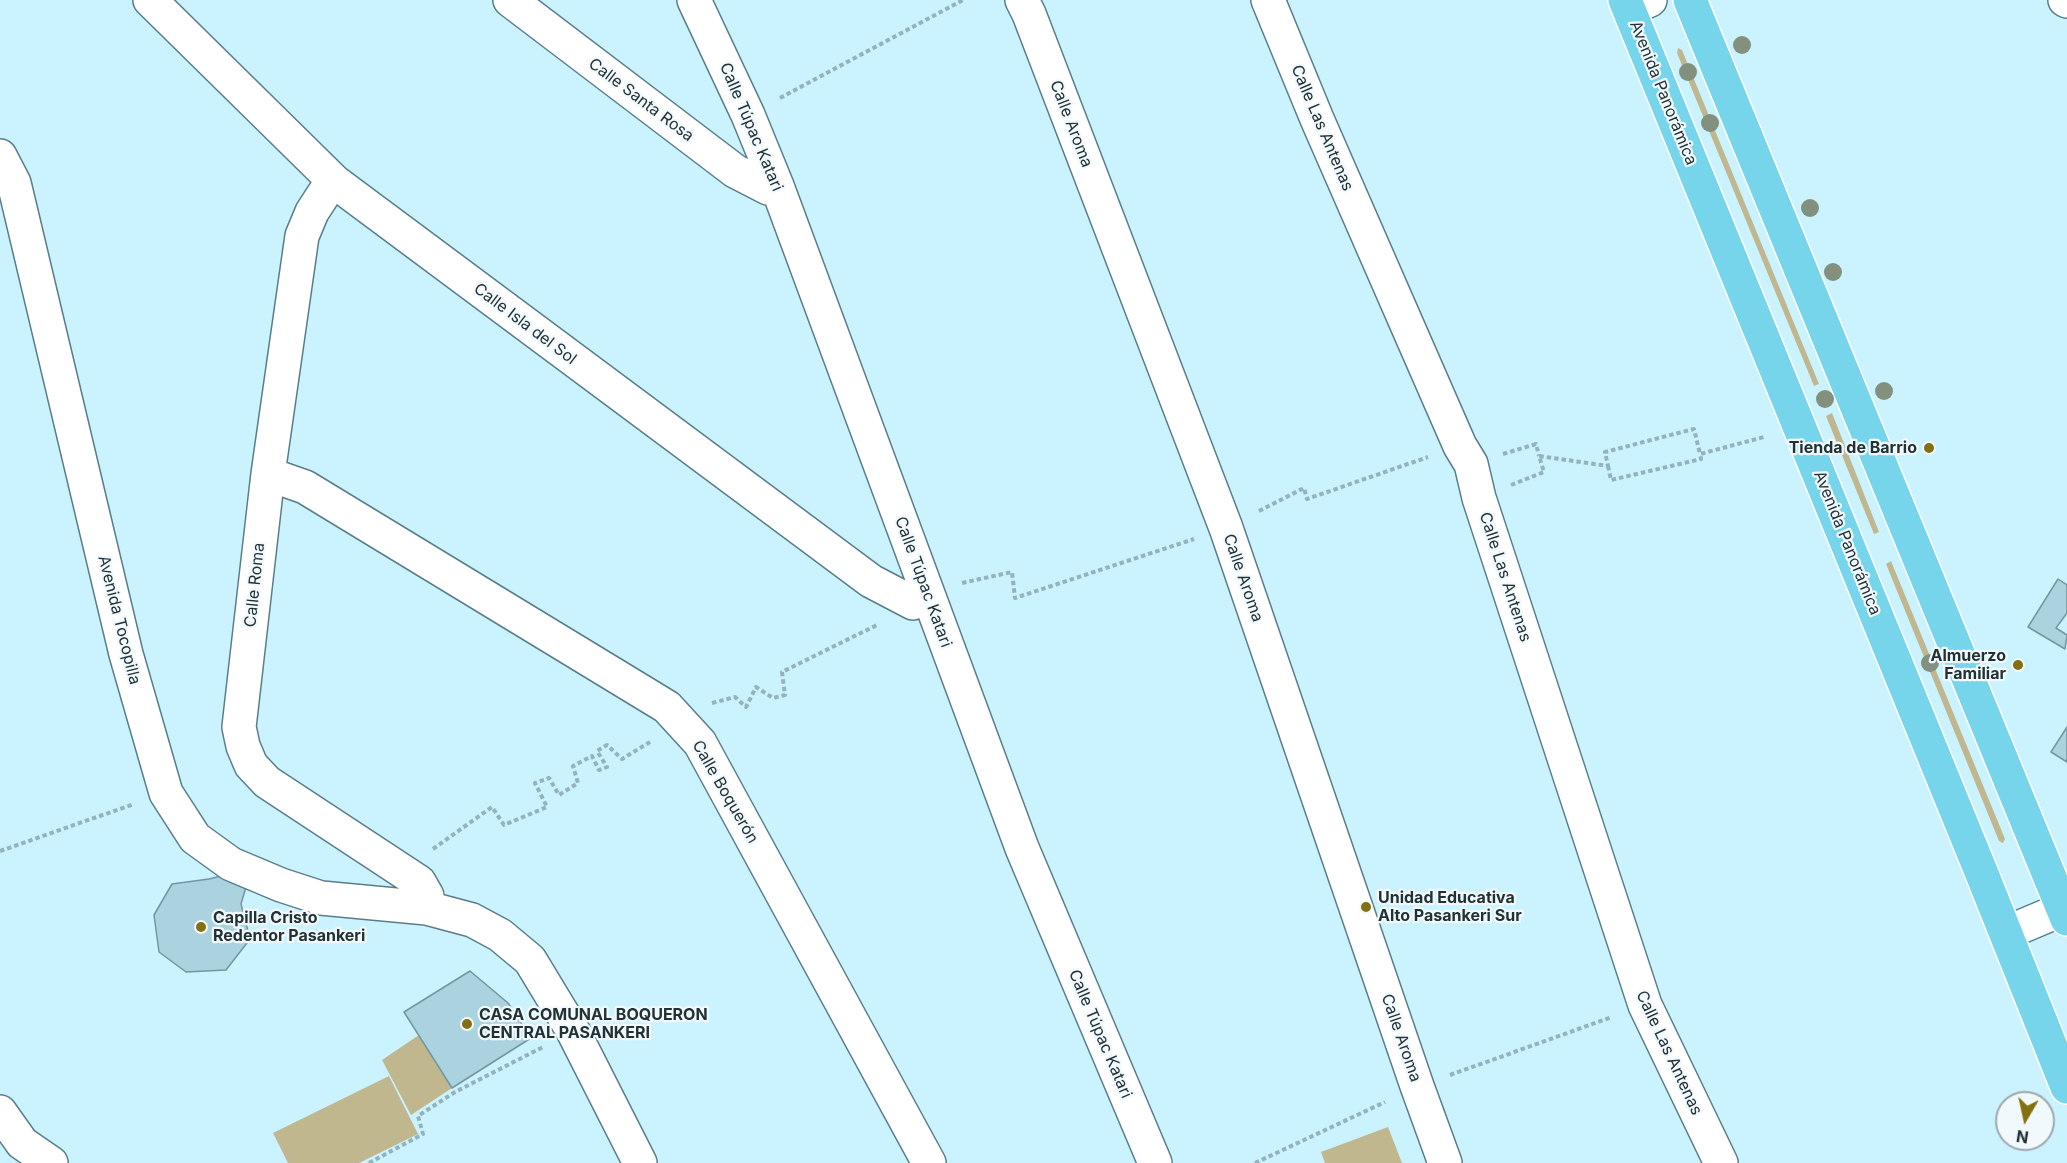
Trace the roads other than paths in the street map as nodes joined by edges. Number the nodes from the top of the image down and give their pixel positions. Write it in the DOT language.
graph roads {
  1 [pos="150,0"];
  2 [pos="510,0"];
  3 [pos="694,0"];
  4 [pos="1022,0"];
  5 [pos="1268,0"];
  6 [pos="1690,0"];
  7 [pos="1635,3"];
  8 [pos="0,156"];
  9 [pos="335,182"];
  10 [pos="777,186"];
  11 [pos="268,474"];
  12 [pos="920,597"];
  13 [pos="427,908"];
  14 [pos="2066,911"];
  15 [pos="2006,933"];
  16 [pos="2067,1087"];
  17 [pos="0,1112"];
  18 [pos="51,1163"];
  19 [pos="640,1163"];
  20 [pos="929,1163"];
  21 [pos="1155,1163"];
  22 [pos="1445,1163"];
  23 [pos="1721,1163"];
  1 -- 9 [label="street, Calle Isla del Sol"];
  2 -- 10 [label="street, Calle Santa Rosa"];
  3 -- 10 [label="street, Calle Túpac Katari"];
  4 -- 22 [label="street, Calle Aroma"];
  5 -- 23 [label="street, Calle Las Antenas"];
  6 -- 14 [label="main road"];
  7 -- 15 [label="main road, Avenida Panorámica"];
  8 -- 13 [label="street, Avenida Tocopilla"];
  9 -- 11 [label="street, Calle Roma"];
  9 -- 12 [label="street, Calle Isla del Sol"];
  10 -- 12 [label="street, Calle Túpac Katari"];
  11 -- 13 [label="street, Calle Roma"];
  11 -- 20 [label="street, Calle Boquerón"];
  12 -- 21 [label="street, Calle Túpac Katari"];
  13 -- 19 [label="street, Avenida Tocopilla"];
  14 -- 15 [label="street"];
  15 -- 16 [label="main road, Avenida Panorámica"];
  17 -- 18 [label="street"];
}
